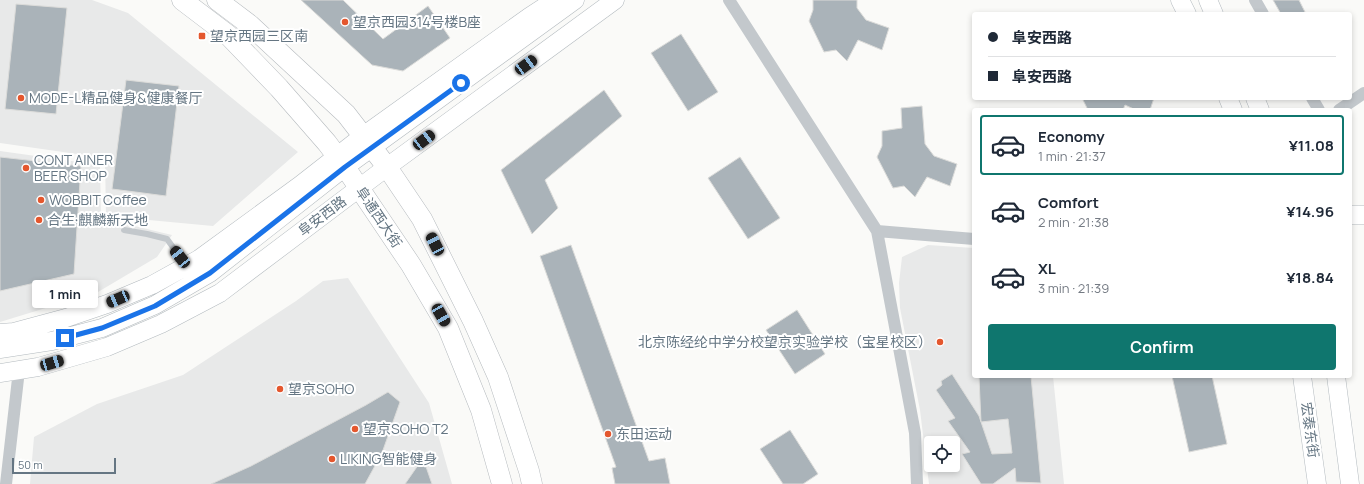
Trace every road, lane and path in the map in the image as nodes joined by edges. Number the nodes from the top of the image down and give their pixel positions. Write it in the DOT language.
graph roads {
  1 [pos="182,0"];
  2 [pos="217,0"];
  3 [pos="555,0"];
  4 [pos="575,0"];
  5 [pos="616,0"];
  6 [pos="729,0"];
  7 [pos="1180,0"];
  8 [pos="1208,0"];
  9 [pos="1255,0"];
  10 [pos="1186,12"];
  11 [pos="1213,12"];
  12 [pos="1262,12"];
  13 [pos="1364,93"];
  14 [pos="1342,108"];
  15 [pos="367,142"];
  16 [pos="341,161"];
  17 [pos="387,167"];
  18 [pos="360,188"];
  19 [pos="1352,215"];
  20 [pos="1364,215"];
  21 [pos="124,230"];
  22 [pos="877,231"];
  23 [pos="972,239"];
  24 [pos="187,266"];
  25 [pos="0,333"];
  26 [pos="0,349"];
  27 [pos="19,370"];
  28 [pos="0,373"];
  29 [pos="1302,378"];
  30 [pos="1336,378"];
  31 [pos="6,484"];
  32 [pos="502,484"];
  33 [pos="532,484"];
  34 [pos="917,484"];
  35 [pos="1317,484"];
  36 [pos="1350,484"];
  1 -- 16 [label="main road, 阜通西大街"];
  2 -- 15 [label="main road"];
  3 -- 15 [label="main road"];
  4 -- 15 [label="main road, 阜安西路"];
  5 -- 17 [label="main road, 阜安西路"];
  6 -- 22 [label="street"];
  7 -- 10 [label="main road"];
  8 -- 11 [label="main road"];
  9 -- 12 [label="street"];
  13 -- 14 [label="street"];
  15 -- 16 [label="main road, 阜安西路"];
  15 -- 17 [label="main road"];
  16 -- 18 [label="main road, 阜通西大街"];
  16 -- 24 [label="main road"];
  16 -- 26 [label="main road, 阜安西路"];
  17 -- 18 [label="main road, 阜安西路"];
  17 -- 33 [label="main road"];
  18 -- 27 [label="main road, 阜安西路"];
  18 -- 32 [label="main road, 阜通西大街"];
  19 -- 20 [label="main road"];
  21 -- 24 [label="lane"];
  22 -- 23 [label="street"];
  22 -- 34 [label="street"];
  24 -- 25 [label="main road"];
  27 -- 28 [label="main road, 阜安西路"];
  27 -- 31 [label="street"];
  29 -- 35 [label="main road, 宏泰东街"];
  30 -- 36 [label="main road"];
}
